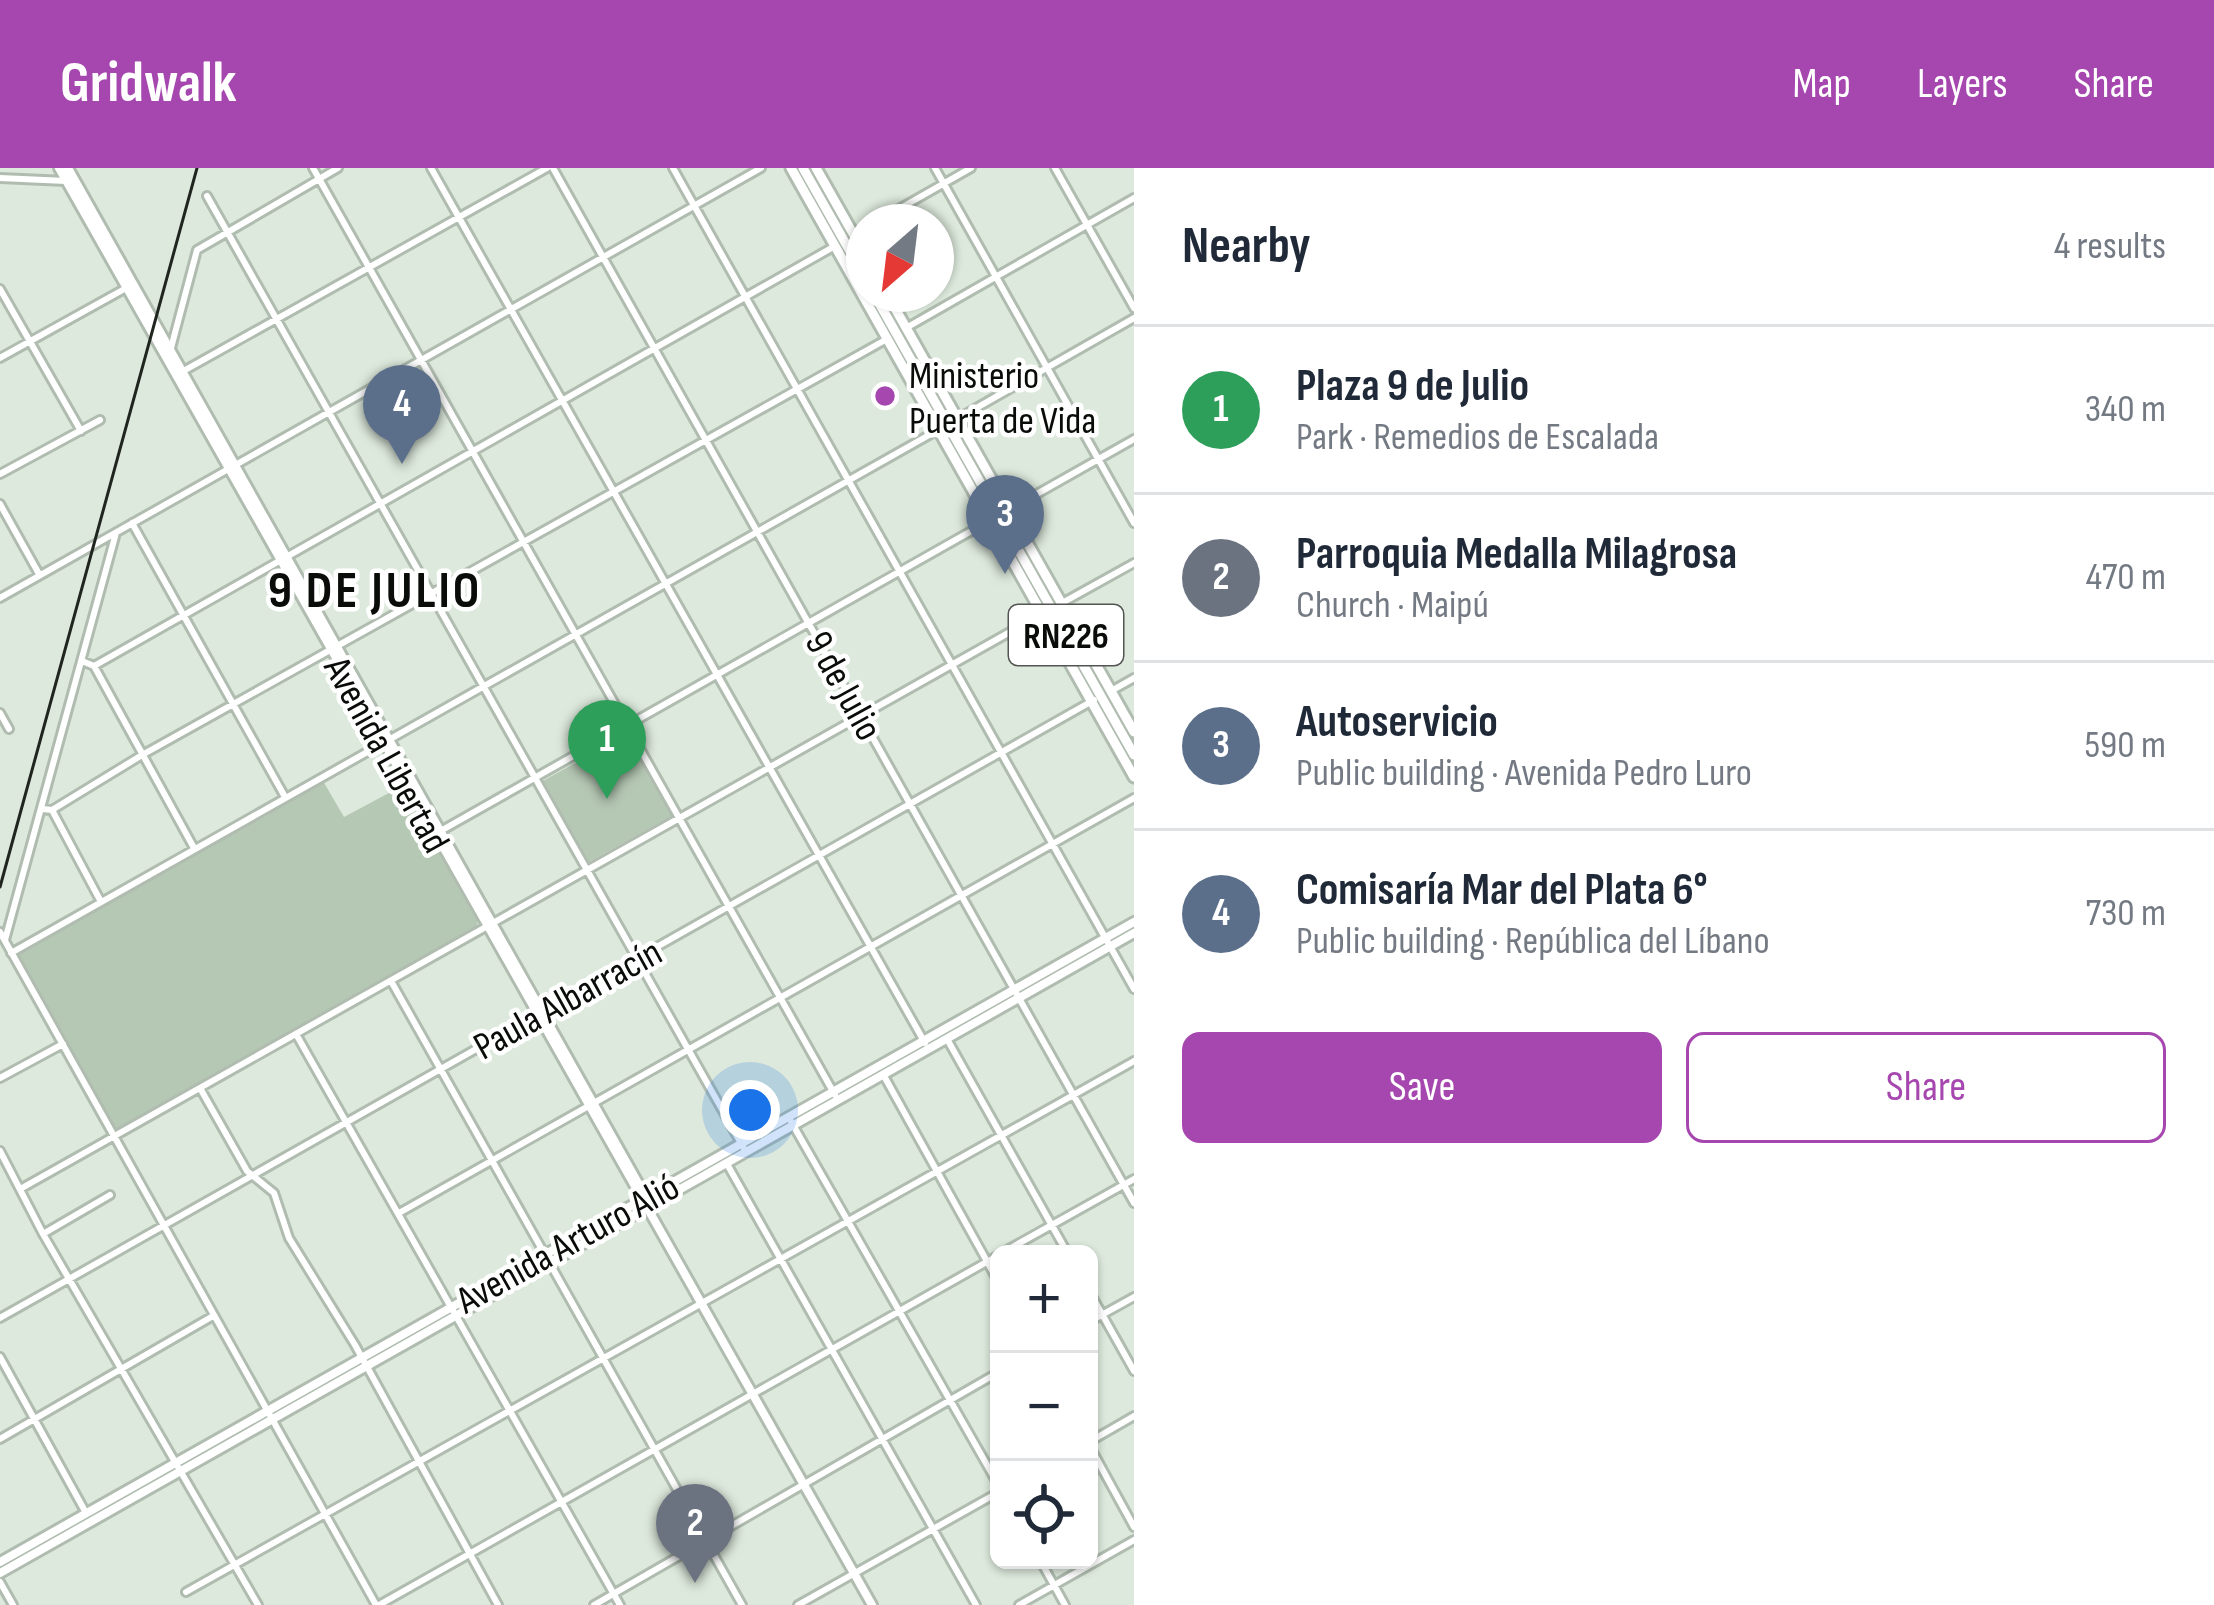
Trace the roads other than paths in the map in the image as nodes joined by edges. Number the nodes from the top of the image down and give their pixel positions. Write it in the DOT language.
graph roads {
  1 [pos="63,168"];
  2 [pos="313,168"];
  3 [pos="338,168"];
  4 [pos="431,168"];
  5 [pos="550,168"];
  6 [pos="674,168"];
  7 [pos="761,168"];
  8 [pos="790,168"];
  9 [pos="803,168"];
  10 [pos="816,168"];
  11 [pos="935,168"];
  12 [pos="970,168"];
  13 [pos="1055,168"];
  14 [pos="0,178"];
  15 [pos="319,179"];
  16 [pos="66,182"];
  17 [pos="944,183"];
  18 [pos="207,196"];
  19 [pos="1134,198"];
  20 [pos="907,204"];
  21 [pos="695,205"];
  22 [pos="846,213"];
  23 [pos="459,217"];
  24 [pos="1087,225"];
  25 [pos="227,231"];
  26 [pos="846,244"];
  27 [pos="835,246"];
  28 [pos="603,256"];
  29 [pos="369,267"];
  30 [pos="996,277"];
  31 [pos="130,285"];
  32 [pos="0,289"];
  33 [pos="745,298"];
  34 [pos="511,308"];
  35 [pos="1134,308"];
  36 [pos="884,312"];
  37 [pos="898,312"];
  38 [pos="1134,318"];
  39 [pos="276,319"];
  40 [pos="907,328"];
  41 [pos="887,339"];
  42 [pos="30,341"];
  43 [pos="655,349"];
  44 [pos="170,351"];
  45 [pos="0,358"];
  46 [pos="421,359"];
  47 [pos="1047,367"];
  48 [pos="178,374"];
  49 [pos="797,389"];
  50 [pos="563,401"];
  51 [pos="328,412"];
  52 [pos="957,418"];
  53 [pos="100,420"];
  54 [pos="938,430"];
  55 [pos="81,431"];
  56 [pos="706,440"];
  57 [pos="1134,440"];
  58 [pos="474,452"];
  59 [pos="1098,460"];
  60 [pos="231,467"];
  61 [pos="0,474"];
  62 [pos="848,480"];
  63 [pos="614,491"];
  64 [pos="0,504"];
  65 [pos="380,505"];
  66 [pos="999,515"];
  67 [pos="132,523"];
  68 [pos="1134,523"];
  69 [pos="758,531"];
  70 [pos="116,532"];
  71 [pos="525,541"];
  72 [pos="283,560"];
  73 [pos="1134,563"];
  74 [pos="899,571"];
  75 [pos="39,575"];
  76 [pos="665,583"];
  77 [pos="430,594"];
  78 [pos="0,598"];
  79 [pos="1062,603"];
  80 [pos="184,614"];
  81 [pos="1042,614"];
  82 [pos="810,623"];
  83 [pos="575,634"];
  84 [pos="333,649"];
  85 [pos="82,661"];
  86 [pos="952,665"];
  87 [pos="94,666"];
  88 [pos="717,675"];
  89 [pos="1134,678"];
  90 [pos="482,686"];
  91 [pos="1101,696"];
  92 [pos="234,706"];
  93 [pos="0,713"];
  94 [pos="862,716"];
  95 [pos="627,726"];
  96 [pos="9,729"];
  97 [pos="1134,732"];
  98 [pos="385,741"];
  99 [pos="1001,753"];
  100 [pos="142,755"];
  101 [pos="1134,755"];
  102 [pos="770,768"];
  103 [pos="1134,777"];
  104 [pos="534,778"];
  105 [pos="285,797"];
  106 [pos="1134,798"];
  107 [pos="912,803"];
  108 [pos="48,809"];
  109 [pos="680,818"];
  110 [pos="437,833"];
  111 [pos="1052,843"];
  112 [pos="194,848"];
  113 [pos="819,856"];
  114 [pos="586,871"];
  115 [pos="963,894"];
  116 [pos="100,900"];
  117 [pos="730,907"];
  118 [pos="1134,922"];
  119 [pos="489,926"];
  120 [pos="1134,933"];
  121 [pos="2,936"];
  122 [pos="1108,942"];
  123 [pos="870,946"];
  124 [pos="11,952"];
  125 [pos="635,959"];
  126 [pos="391,981"];
  127 [pos="1015,989"];
  128 [pos="1134,989"];
  129 [pos="781,998"];
  130 [pos="1018,1000"];
  131 [pos="539,1014"];
  132 [pos="296,1034"];
  133 [pos="945,1035"];
  134 [pos="63,1044"];
  135 [pos="926,1046"];
  136 [pos="687,1051"];
  137 [pos="1134,1061"];
  138 [pos="440,1070"];
  139 [pos="881,1071"];
  140 [pos="0,1078"];
  141 [pos="200,1088"];
  142 [pos="1074,1096"];
  143 [pos="836,1097"];
  144 [pos="591,1107"];
  145 [pos="791,1122"];
  146 [pos="346,1123"];
  147 [pos="1001,1136"];
  148 [pos="114,1137"];
  149 [pos="744,1148"];
  150 [pos="0,1151"];
  151 [pos="725,1159"];
  152 [pos="492,1160"];
  153 [pos="937,1172"];
  154 [pos="251,1176"];
  155 [pos="1134,1179"];
  156 [pos="1124,1184"];
  157 [pos="22,1189"];
  158 [pos="110,1195"];
  159 [pos="1134,1203"];
  160 [pos="646,1205"];
  161 [pos="398,1213"];
  162 [pos="848,1222"];
  163 [pos="1052,1225"];
  164 [pos="163,1226"];
  165 [pos="43,1234"];
  166 [pos="1016,1245"];
  167 [pos="1063,1245"];
  168 [pos="547,1259"];
  169 [pos="781,1259"];
  170 [pos="990,1260"];
  171 [pos="987,1262"];
  172 [pos="990,1267"];
  173 [pos="69,1278"];
  174 [pos="1134,1297"];
  175 [pos="702,1303"];
  176 [pos="1098,1308"];
  177 [pos="455,1310"];
  178 [pos="899,1311"];
  179 [pos="1102,1315"];
  180 [pos="213,1316"];
  181 [pos="1098,1317"];
  182 [pos="0,1318"];
  183 [pos="832,1349"];
  184 [pos="0,1357"];
  185 [pos="603,1358"];
  186 [pos="362,1363"];
  187 [pos="121,1368"];
  188 [pos="1134,1371"];
  189 [pos="990,1377"];
  190 [pos="753,1394"];
  191 [pos="950,1400"];
  192 [pos="511,1410"];
  193 [pos="269,1415"];
  194 [pos="1134,1416"];
  195 [pos="35,1419"];
  196 [pos="882,1438"];
  197 [pos="1098,1438"];
  198 [pos="0,1439"];
  199 [pos="655,1449"];
  200 [pos="1098,1460"];
  201 [pos="417,1463"];
  202 [pos="179,1467"];
  203 [pos="990,1473"];
  204 [pos="803,1482"];
  205 [pos="990,1494"];
  206 [pos="563,1500"];
  207 [pos="86,1513"];
  208 [pos="324,1514"];
  209 [pos="1134,1527"];
  210 [pos="933,1529"];
  211 [pos="705,1539"];
  212 [pos="1134,1540"];
  213 [pos="468,1554"];
  214 [pos="0,1562"];
  215 [pos="236,1564"];
  216 [pos="1045,1569"];
  217 [pos="855,1573"];
  218 [pos="0,1577"];
  219 [pos="1053,1585"];
  220 [pos="186,1592"];
  221 [pos="614,1594"];
  222 [pos="13,1605"];
  223 [pos="258,1605"];
  224 [pos="377,1605"];
  225 [pos="498,1605"];
  226 [pos="594,1605"];
  227 [pos="620,1605"];
  228 [pos="742,1605"];
  229 [pos="798,1605"];
  230 [pos="872,1605"];
  231 [pos="976,1605"];
  232 [pos="1018,1605"];
  233 [pos="1065,1605"];
  1 -- 16 [label="main road, Avenida Libertad"];
  1 -- 31 [label="main road, Avenida Libertad"];
  2 -- 15 [label="street"];
  3 -- 15 [label="street"];
  4 -- 23 [label="street"];
  5 -- 23 [label="street"];
  5 -- 28 [label="street, 9 de Julio"];
  6 -- 21 [label="street"];
  7 -- 21 [label="street"];
  8 -- 27 [label="highway"];
  9 -- 26 [label="highway"];
  10 -- 22 [label="highway"];
  11 -- 17 [label="street"];
  12 -- 17 [label="street"];
  13 -- 24 [label="street"];
  14 -- 16 [label="street"];
  15 -- 25 [label="street"];
  15 -- 29 [label="street"];
  16 -- 31 [label="main road, Avenida Libertad"];
  17 -- 20 [label="street"];
  17 -- 30 [label="street"];
  18 -- 25 [label="street"];
  19 -- 24 [label="street"];
  21 -- 28 [label="street"];
  21 -- 33 [label="street"];
  23 -- 29 [label="street"];
  23 -- 34 [label="street"];
  24 -- 30 [label="street"];
  24 -- 35 [label="street"];
  25 -- 39 [label="street"];
  25 -- 44 [label="street"];
  27 -- 33 [label="street"];
  27 -- 41 [label="highway"];
  28 -- 34 [label="street"];
  28 -- 43 [label="street, 9 de Julio"];
  29 -- 39 [label="street"];
  29 -- 46 [label="street"];
  30 -- 40 [label="street"];
  30 -- 47 [label="street"];
  31 -- 42 [label="street"];
  31 -- 44 [label="main road, Avenida Libertad"];
  31 -- 48 [label="main road, Avenida Libertad"];
  32 -- 42 [label="street"];
  33 -- 43 [label="street"];
  33 -- 49 [label="street"];
  34 -- 46 [label="street"];
  34 -- 50 [label="street"];
  36 -- 66 [label="highway, RN226"];
  37 -- 40 [label="highway"];
  38 -- 47 [label="street"];
  39 -- 48 [label="street"];
  39 -- 51 [label="street"];
  40 -- 52 [label="highway"];
  41 -- 49 [label="street"];
  41 -- 54 [label="highway"];
  42 -- 45 [label="street"];
  42 -- 55 [label="street"];
  43 -- 50 [label="street"];
  43 -- 56 [label="street, 9 de Julio"];
  44 -- 48 [label="main road, Avenida Libertad"];
  46 -- 51 [label="street"];
  46 -- 58 [label="street"];
  47 -- 52 [label="street"];
  47 -- 59 [label="street"];
  48 -- 60 [label="main road, Avenida Libertad"];
  49 -- 56 [label="street"];
  49 -- 62 [label="street"];
  50 -- 58 [label="street"];
  50 -- 63 [label="street"];
  51 -- 60 [label="street"];
  51 -- 65 [label="street"];
  52 -- 66 [label="highway"];
  53 -- 55 [label="street"];
  54 -- 62 [label="street"];
  54 -- 66 [label="highway"];
  55 -- 61 [label="street"];
  56 -- 63 [label="street"];
  56 -- 69 [label="street, 9 de Julio"];
  57 -- 59 [label="street"];
  58 -- 65 [label="street"];
  58 -- 71 [label="street"];
  59 -- 66 [label="street"];
  59 -- 68 [label="street"];
  60 -- 67 [label="street"];
  60 -- 72 [label="main road, Avenida Libertad"];
  62 -- 69 [label="street"];
  62 -- 74 [label="street"];
  63 -- 71 [label="street"];
  63 -- 76 [label="street"];
  64 -- 75 [label="street"];
  65 -- 72 [label="street"];
  65 -- 77 [label="street"];
  66 -- 74 [label="street"];
  66 -- 79 [label="highway"];
  66 -- 81 [label="highway"];
  66 -- 91 [label="highway, RN226"];
  67 -- 70 [label="street"];
  67 -- 80 [label="street"];
  69 -- 76 [label="street"];
  69 -- 82 [label="street, 9 de Julio"];
  70 -- 75 [label="street"];
  70 -- 85 [label="street"];
  71 -- 77 [label="street"];
  71 -- 83 [label="street"];
  72 -- 80 [label="street"];
  72 -- 84 [label="main road, Avenida Libertad"];
  73 -- 79 [label="street"];
  74 -- 82 [label="street"];
  74 -- 86 [label="street"];
  75 -- 78 [label="street"];
  76 -- 83 [label="street"];
  76 -- 88 [label="street"];
  77 -- 84 [label="street"];
  77 -- 90 [label="street"];
  79 -- 91 [label="highway"];
  80 -- 87 [label="street"];
  80 -- 92 [label="street"];
  81 -- 86 [label="street"];
  81 -- 91 [label="highway"];
  82 -- 88 [label="street"];
  82 -- 94 [label="street, 9 de Julio"];
  83 -- 90 [label="street"];
  83 -- 95 [label="street"];
  84 -- 92 [label="street"];
  84 -- 98 [label="main road, Avenida Libertad"];
  85 -- 87 [label="street"];
  85 -- 108 [label="street"];
  86 -- 94 [label="street"];
  86 -- 99 [label="street"];
  87 -- 100 [label="street"];
  88 -- 95 [label="street"];
  88 -- 102 [label="street"];
  89 -- 91 [label="street, Paula Albarracín"];
  90 -- 98 [label="street"];
  90 -- 104 [label="street"];
  91 -- 97 [label="highway"];
  91 -- 99 [label="street, Paula Albarracín"];
  91 -- 101 [label="highway, RN226"];
  91 -- 103 [label="highway"];
  92 -- 100 [label="street"];
  92 -- 105 [label="street"];
  93 -- 96 [label="street"];
  94 -- 102 [label="street"];
  94 -- 107 [label="street, 9 de Julio"];
  95 -- 104 [label="street"];
  95 -- 109 [label="street"];
  98 -- 105 [label="street"];
  98 -- 110 [label="main road, Avenida Libertad"];
  99 -- 107 [label="street, Paula Albarracín"];
  99 -- 111 [label="street"];
  100 -- 108 [label="street"];
  100 -- 112 [label="street"];
  102 -- 109 [label="street"];
  102 -- 113 [label="street"];
  104 -- 110 [label="street"];
  104 -- 114 [label="street"];
  105 -- 112 [label="street"];
  106 -- 111 [label="street"];
  107 -- 113 [label="street, Paula Albarracín"];
  107 -- 115 [label="street, 9 de Julio"];
  108 -- 116 [label="street"];
  108 -- 121 [label="street"];
  109 -- 114 [label="street"];
  109 -- 117 [label="street"];
  110 -- 119 [label="main road, Avenida Libertad"];
  111 -- 115 [label="street"];
  111 -- 122 [label="street"];
  112 -- 116 [label="street"];
  113 -- 117 [label="street, Paula Albarracín"];
  113 -- 123 [label="street"];
  114 -- 119 [label="street"];
  114 -- 125 [label="street"];
  115 -- 123 [label="street"];
  115 -- 127 [label="street, 9 de Julio"];
  116 -- 124 [label="street"];
  117 -- 125 [label="street, Paula Albarracín"];
  117 -- 129 [label="street"];
  118 -- 122 [label="main road, Avenida Arturo Alió"];
  119 -- 126 [label="street"];
  119 -- 131 [label="main road, Avenida Libertad"];
  120 -- 122 [label="main road, Avenida Arturo Alió"];
  121 -- 124 [label="street"];
  122 -- 127 [label="main road, Avenida Arturo Alió"];
  122 -- 128 [label="street"];
  122 -- 130 [label="main road, Avenida Arturo Alió"];
  123 -- 129 [label="street"];
  123 -- 135 [label="street"];
  124 -- 134 [label="street"];
  125 -- 131 [label="street, Paula Albarracín"];
  125 -- 136 [label="street"];
  126 -- 132 [label="street"];
  126 -- 138 [label="street"];
  127 -- 130 [label="street, 9 de Julio"];
  127 -- 133 [label="main road, Avenida Arturo Alió"];
  129 -- 136 [label="street"];
  129 -- 143 [label="street"];
  130 -- 133 [label="main road, Avenida Arturo Alió"];
  130 -- 142 [label="street, 9 de Julio"];
  131 -- 138 [label="street, Paula Albarracín"];
  131 -- 144 [label="main road, Avenida Libertad"];
  132 -- 141 [label="street"];
  132 -- 146 [label="street"];
  133 -- 135 [label="main road, Avenida Arturo Alió"];
  133 -- 147 [label="street"];
  134 -- 140 [label="street"];
  134 -- 148 [label="street"];
  135 -- 139 [label="main road, Avenida Arturo Alió"];
  136 -- 144 [label="street"];
  136 -- 149 [label="street"];
  137 -- 142 [label="street"];
  138 -- 146 [label="street, Paula Albarracín"];
  138 -- 152 [label="street"];
  139 -- 143 [label="main road, Avenida Arturo Alió"];
  139 -- 153 [label="street"];
  141 -- 148 [label="street"];
  141 -- 154 [label="street"];
  142 -- 147 [label="street"];
  142 -- 156 [label="street, 9 de Julio"];
  143 -- 145 [label="main road, Avenida Arturo Alió"];
  144 -- 152 [label="street"];
  144 -- 160 [label="main road, Avenida Libertad"];
  145 -- 149 [label="main road, Avenida Arturo Alió"];
  145 -- 162 [label="street"];
  146 -- 154 [label="street, Paula Albarracín"];
  146 -- 161 [label="street"];
  147 -- 153 [label="street"];
  147 -- 163 [label="street"];
  148 -- 157 [label="street"];
  148 -- 164 [label="street"];
  149 -- 151 [label="main road, Avenida Arturo Alió"];
  150 -- 157 [label="street"];
  151 -- 160 [label="main road, Avenida Arturo Alió"];
  151 -- 169 [label="street"];
  152 -- 161 [label="street"];
  152 -- 168 [label="street"];
  153 -- 162 [label="street"];
  153 -- 171 [label="street"];
  154 -- 164 [label="street, Paula Albarracín"];
  154 -- 186 [label="street"];
  155 -- 156 [label="street"];
  156 -- 159 [label="street, 9 de Julio"];
  156 -- 163 [label="street"];
  157 -- 165 [label="street"];
  158 -- 165 [label="street"];
  160 -- 168 [label="main road, Avenida Arturo Alió"];
  160 -- 175 [label="main road, Avenida Libertad"];
  161 -- 177 [label="street"];
  162 -- 169 [label="street"];
  162 -- 178 [label="street"];
  163 -- 166 [label="street"];
  163 -- 167 [label="street"];
  164 -- 173 [label="street, Paula Albarracín"];
  164 -- 180 [label="street"];
  165 -- 173 [label="street"];
  168 -- 177 [label="main road, Avenida Arturo Alió"];
  168 -- 185 [label="street"];
  169 -- 175 [label="street"];
  169 -- 183 [label="street"];
  170 -- 171 [label="street"];
  171 -- 172 [label="street"];
  171 -- 178 [label="street"];
  173 -- 182 [label="street, Paula Albarracín"];
  173 -- 187 [label="street"];
  174 -- 179 [label="street"];
  175 -- 185 [label="street"];
  175 -- 190 [label="main road, Avenida Libertad"];
  176 -- 179 [label="street"];
  177 -- 186 [label="main road, Avenida Arturo Alió"];
  177 -- 192 [label="street"];
  178 -- 183 [label="street"];
  178 -- 191 [label="street"];
  179 -- 181 [label="street"];
  179 -- 188 [label="street"];
  180 -- 187 [label="street"];
  180 -- 193 [label="street"];
  183 -- 190 [label="street"];
  183 -- 196 [label="street"];
  184 -- 195 [label="street"];
  185 -- 192 [label="street"];
  185 -- 199 [label="street"];
  186 -- 193 [label="main road, Avenida Arturo Alió"];
  186 -- 201 [label="street"];
  187 -- 195 [label="street"];
  187 -- 202 [label="street"];
  189 -- 191 [label="street"];
  190 -- 199 [label="street"];
  190 -- 204 [label="main road, Avenida Libertad"];
  191 -- 196 [label="street"];
  191 -- 203 [label="street"];
  192 -- 201 [label="street"];
  192 -- 206 [label="street"];
  193 -- 202 [label="main road, Avenida Arturo Alió"];
  193 -- 208 [label="street"];
  194 -- 197 [label="street"];
  195 -- 198 [label="street"];
  195 -- 207 [label="street"];
  196 -- 204 [label="street"];
  196 -- 210 [label="street"];
  199 -- 206 [label="street"];
  199 -- 211 [label="street"];
  200 -- 209 [label="street"];
  201 -- 208 [label="street"];
  201 -- 213 [label="street"];
  202 -- 207 [label="main road, Avenida Arturo Alió"];
  202 -- 215 [label="street"];
  202 -- 218 [label="main road, Avenida Arturo Alió"];
  204 -- 211 [label="street"];
  204 -- 217 [label="main road, Avenida Libertad"];
  205 -- 210 [label="street"];
  206 -- 213 [label="street"];
  206 -- 221 [label="street"];
  207 -- 214 [label="main road, Avenida Arturo Alió"];
  208 -- 215 [label="street"];
  208 -- 224 [label="street"];
  210 -- 217 [label="street"];
  210 -- 231 [label="street"];
  211 -- 221 [label="street"];
  211 -- 228 [label="street"];
  212 -- 219 [label="street"];
  213 -- 224 [label="street"];
  213 -- 225 [label="street"];
  215 -- 220 [label="street"];
  215 -- 223 [label="street"];
  216 -- 219 [label="street"];
  217 -- 229 [label="street"];
  217 -- 230 [label="main road, Avenida Libertad"];
  218 -- 222 [label="street"];
  219 -- 232 [label="street"];
  219 -- 233 [label="street"];
  221 -- 226 [label="street"];
  221 -- 227 [label="street"];
}
